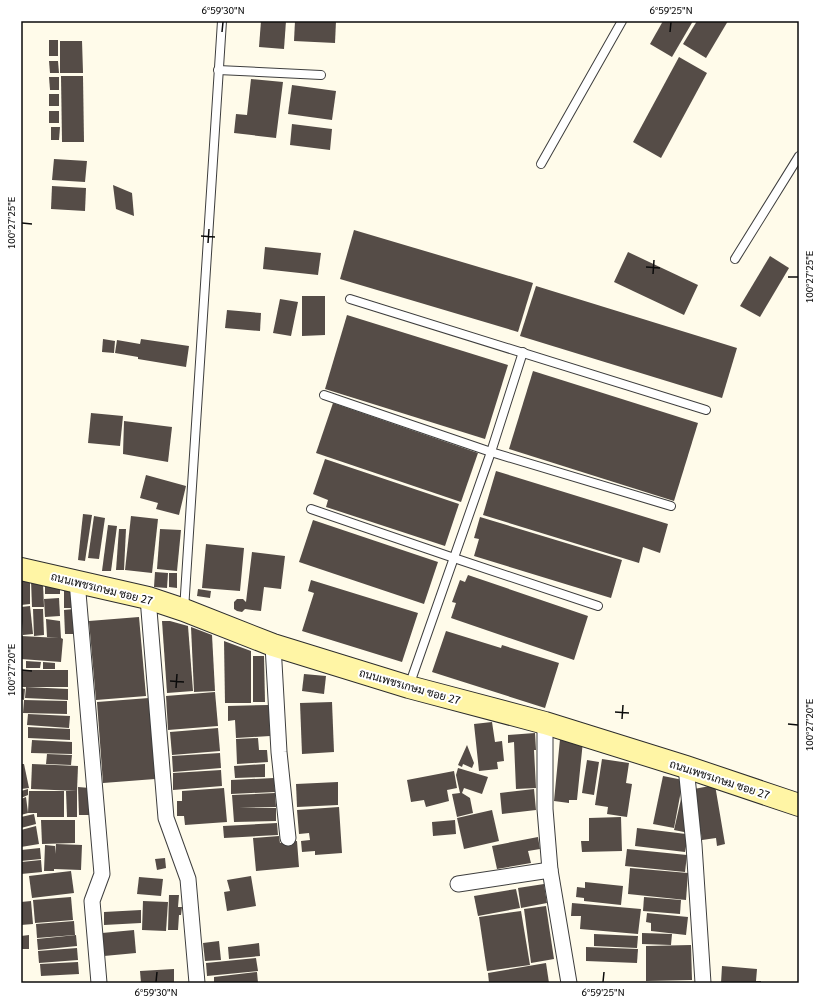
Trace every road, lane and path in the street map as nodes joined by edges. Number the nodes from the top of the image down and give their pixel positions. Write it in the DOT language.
graph roads {
  1 [pos="222,21"];
  2 [pos="622,21"];
  3 [pos="218,70"];
  4 [pos="321,76"];
  5 [pos="799,156"];
  6 [pos="541,164"];
  7 [pos="735,259"];
  8 [pos="350,299"];
  9 [pos="523,352"];
  10 [pos="324,395"];
  11 [pos="706,410"];
  12 [pos="491,452"];
  13 [pos="670,506"];
  14 [pos="311,509"];
  15 [pos="454,558"];
  16 [pos="21,569"];
  17 [pos="77,581"];
  18 [pos="148,598"];
  19 [pos="598,606"];
  20 [pos="184,610"];
  21 [pos="273,645"];
  22 [pos="409,687"];
  23 [pos="545,722"];
  24 [pos="686,767"];
  25 [pos="799,805"];
  26 [pos="288,838"];
  27 [pos="550,870"];
  28 [pos="458,884"];
  29 [pos="99,983"];
  30 [pos="198,983"];
  31 [pos="569,983"];
  32 [pos="703,983"];
  1 -- 3 [label="lane"];
  2 -- 6 [label="lane"];
  3 -- 4 [label="lane"];
  3 -- 20 [label="lane"];
  5 -- 7 [label="lane"];
  8 -- 9 [label="lane"];
  9 -- 11 [label="lane"];
  9 -- 12 [label="lane"];
  10 -- 12 [label="lane"];
  12 -- 13 [label="lane"];
  12 -- 15 [label="lane"];
  14 -- 15 [label="lane"];
  15 -- 19 [label="lane"];
  15 -- 22 [label="lane"];
  16 -- 17 [label="street, ถนนเพชรเกษม ซอย 27"];
  17 -- 18 [label="street, ถนนเพชรเกษม ซอย 27"];
  17 -- 29 [label="street"];
  18 -- 20 [label="street, ถนนเพชรเกษม ซอย 27"];
  18 -- 30 [label="street"];
  20 -- 21 [label="street, ถนนเพชรเกษม ซอย 27"];
  21 -- 22 [label="street, ถนนเพชรเกษม ซอย 27"];
  21 -- 26 [label="street"];
  22 -- 23 [label="street, ถนนเพชรเกษม ซอย 27"];
  23 -- 24 [label="street, ถนนเพชรเกษม ซอย 27"];
  23 -- 27 [label="street"];
  24 -- 25 [label="street, ถนนเพชรเกษม ซอย 27"];
  24 -- 32 [label="street"];
  27 -- 28 [label="street"];
  27 -- 31 [label="street"];
}
